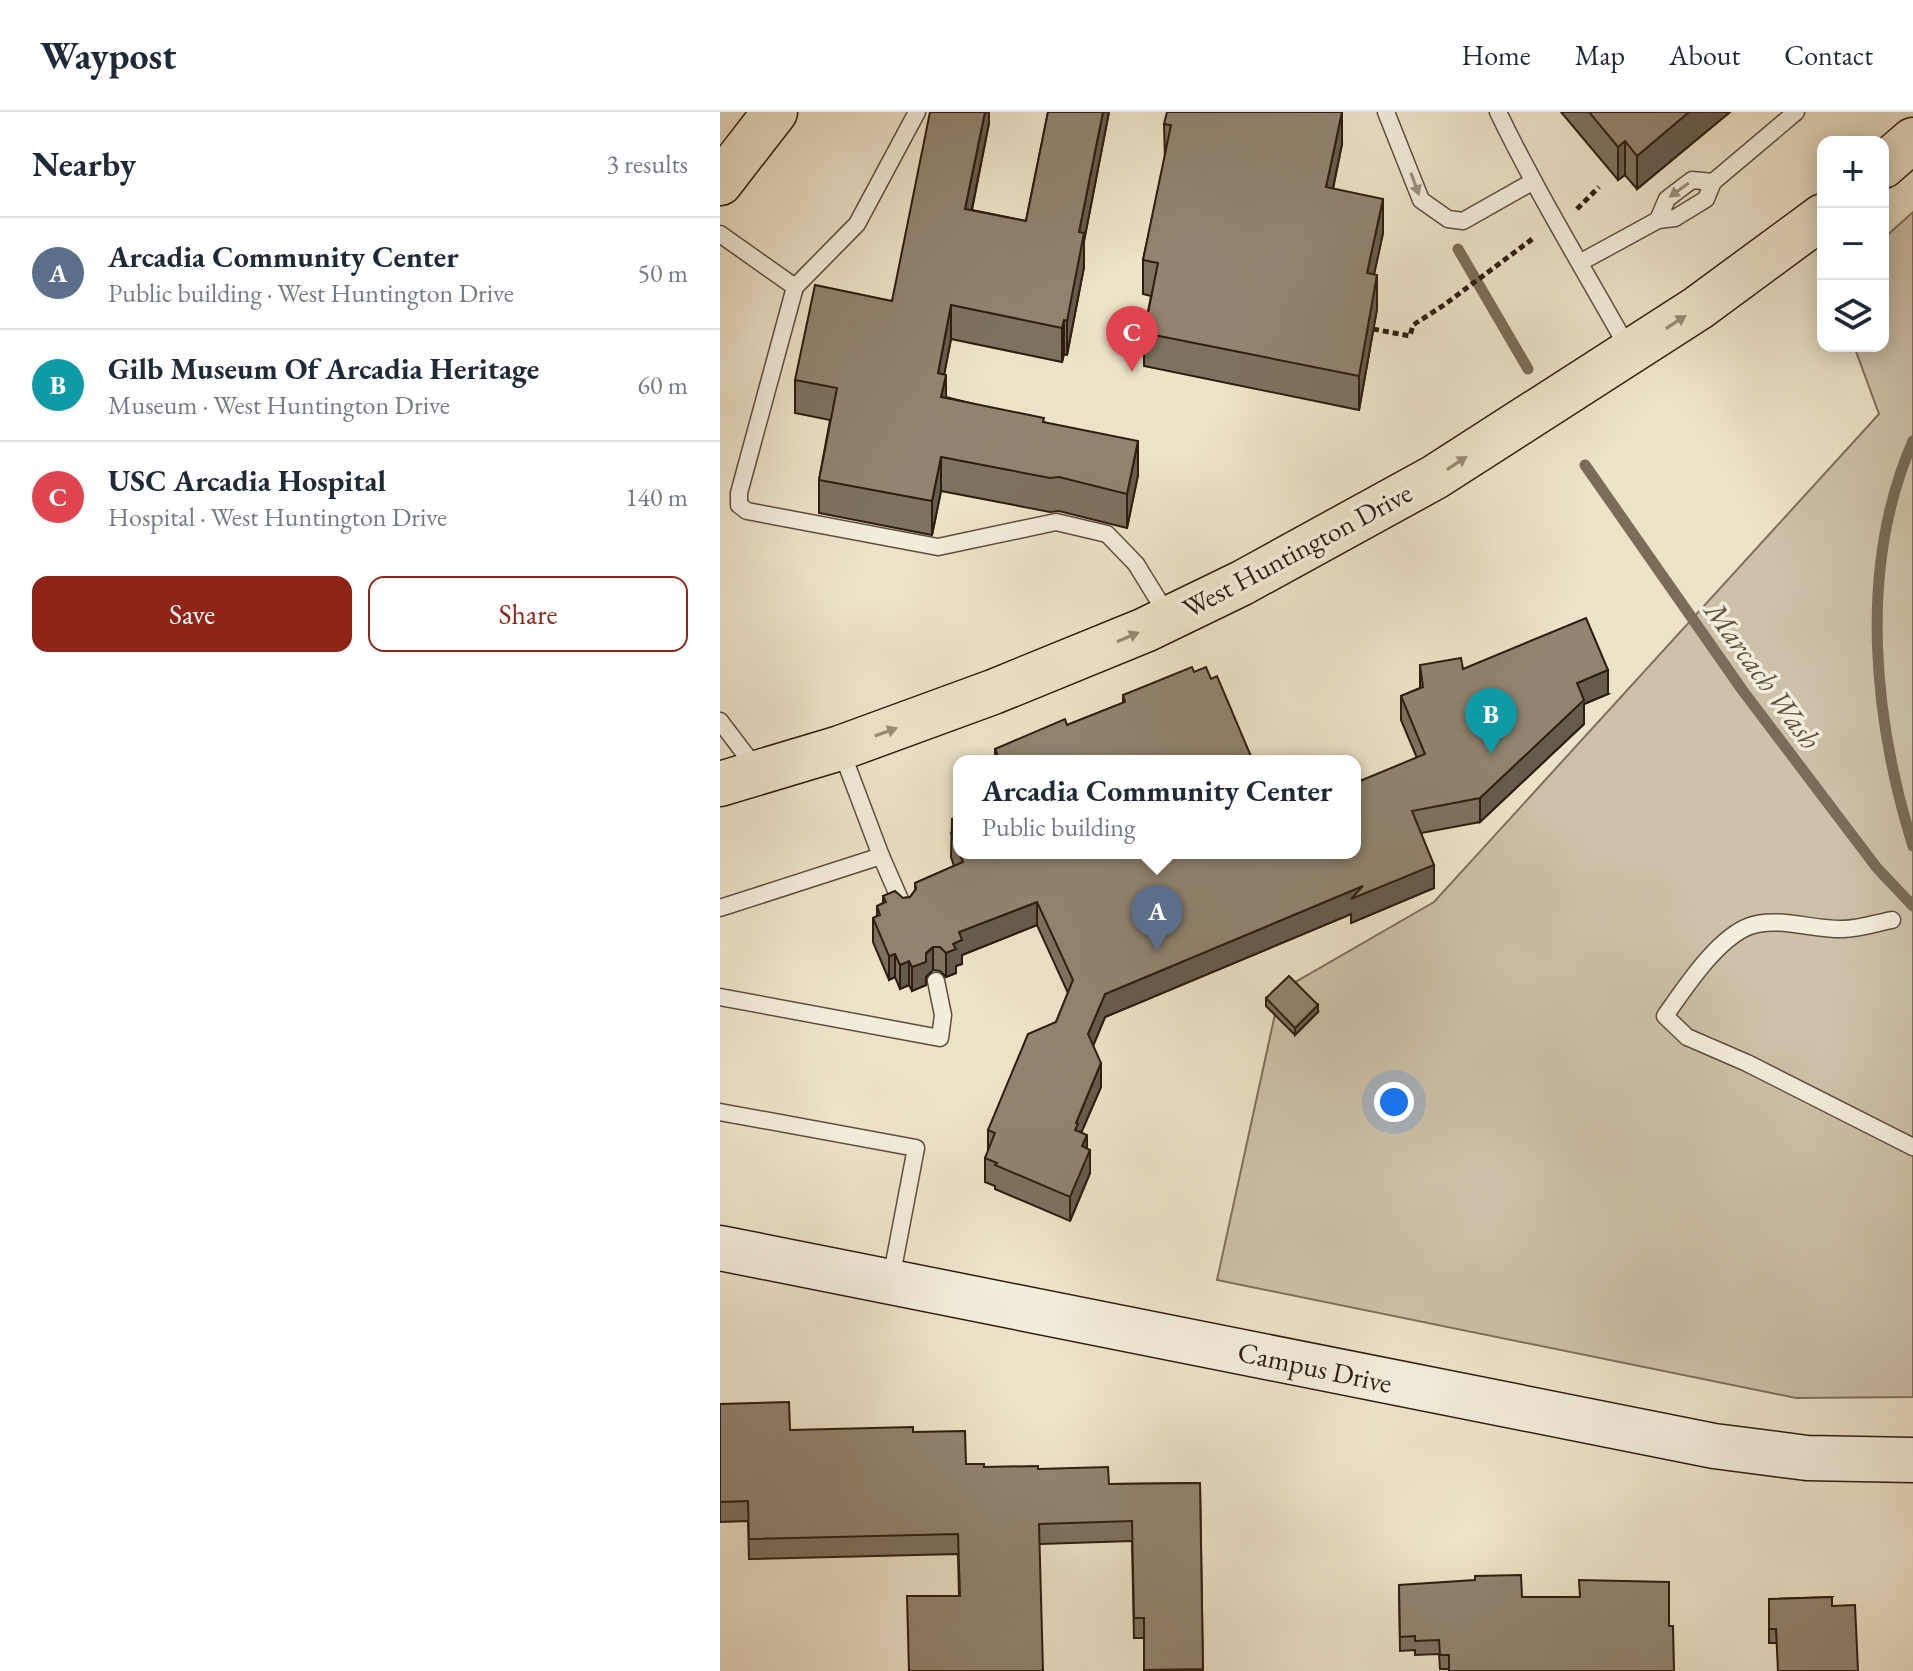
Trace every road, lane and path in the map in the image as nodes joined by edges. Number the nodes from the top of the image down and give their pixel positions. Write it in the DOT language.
graph roads {
  1 [pos="775,112"];
  2 [pos="917,112"];
  3 [pos="1386,112"];
  4 [pos="1498,112"];
  5 [pos="1796,112"];
  6 [pos="1913,140"];
  7 [pos="1889,161"];
  8 [pos="1532,182"];
  9 [pos="720,183"];
  10 [pos="1599,187"];
  11 [pos="1576,210"];
  12 [pos="1817,220"];
  13 [pos="720,234"];
  14 [pos="1537,235"];
  15 [pos="1581,262"];
  16 [pos="795,287"];
  17 [pos="1373,329"];
  18 [pos="1630,351"];
  19 [pos="1169,618"];
  20 [pos="720,721"];
  21 [pos="840,748"];
  22 [pos="739,778"];
  23 [pos="881,856"];
  24 [pos="720,908"];
  25 [pos="905,911"];
  26 [pos="1892,920"];
  27 [pos="936,981"];
  28 [pos="720,997"];
  29 [pos="720,1112"];
  30 [pos="1913,1147"];
  31 [pos="720,1248"];
  32 [pos="890,1281"];
  33 [pos="1913,1460"];
  1 -- 9 [label="main road"];
  2 -- 16 [label="lane"];
  3 -- 8 [label="lane, one-way"];
  4 -- 8 [label="lane"];
  5 -- 15 [label="lane"];
  6 -- 7 [label="main road"];
  8 -- 15 [label="lane"];
  10 -- 11 [label="path"];
  18 -- 12 [label="main road, West Huntington Drive, one-way"];
  13 -- 16 [label="lane"];
  14 -- 17 [label="path"];
  15 -- 18 [label="lane"];
  16 -- 19 [label="lane"];
  19 -- 18 [label="main road, West Huntington Drive, one-way"];
  21 -- 19 [label="main road, West Huntington Drive, one-way"];
  20 -- 22 [label="lane"];
  21 -- 22 [label="main road, West Huntington Drive"];
  21 -- 23 [label="lane"];
  23 -- 24 [label="lane"];
  23 -- 25 [label="lane"];
  26 -- 30 [label="lane"];
  27 -- 28 [label="lane"];
  29 -- 32 [label="lane"];
  31 -- 32 [label="main road, Campus Drive"];
  32 -- 33 [label="main road, Campus Drive"];
}
